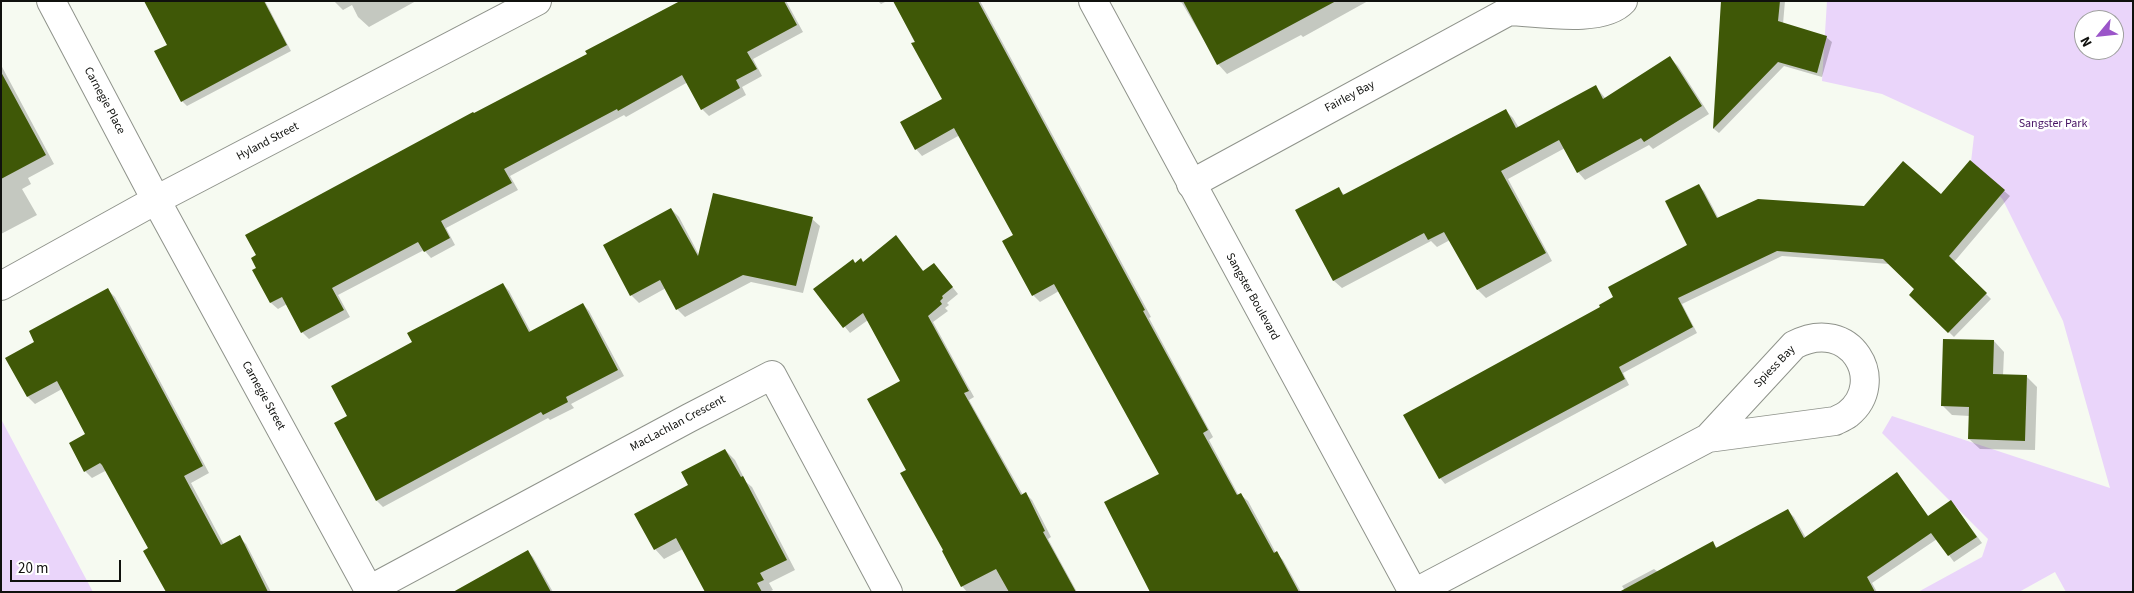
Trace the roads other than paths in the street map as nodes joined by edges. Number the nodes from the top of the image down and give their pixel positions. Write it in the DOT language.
graph roads {
  1 [pos="51,1"];
  2 [pos="537,1"];
  3 [pos="1093,1"];
  4 [pos="1623,1"];
  5 [pos="1512,6"];
  6 [pos="1191,184"];
  7 [pos="156,200"];
  8 [pos="1,286"];
  9 [pos="1708,438"];
  10 [pos="369,591"];
  11 [pos="888,592"];
  12 [pos="1415,592"];
  1 -- 7 [label="street, Carnegie Place"];
  2 -- 7 [label="street, Hyland Street"];
  3 -- 6 [label="street, Sangster Boulevard"];
  4 -- 5 [label="street, Fairley Bay"];
  5 -- 6 [label="street, Fairley Bay"];
  6 -- 12 [label="street, Sangster Boulevard"];
  7 -- 8 [label="street, Hyland Street"];
  7 -- 10 [label="street, Carnegie Street"];
  9 -- 9 [label="street, Spiess Bay"];
  9 -- 12 [label="street, Spiess Bay"];
  10 -- 11 [label="street, MacLachlan Crescent"];
}
